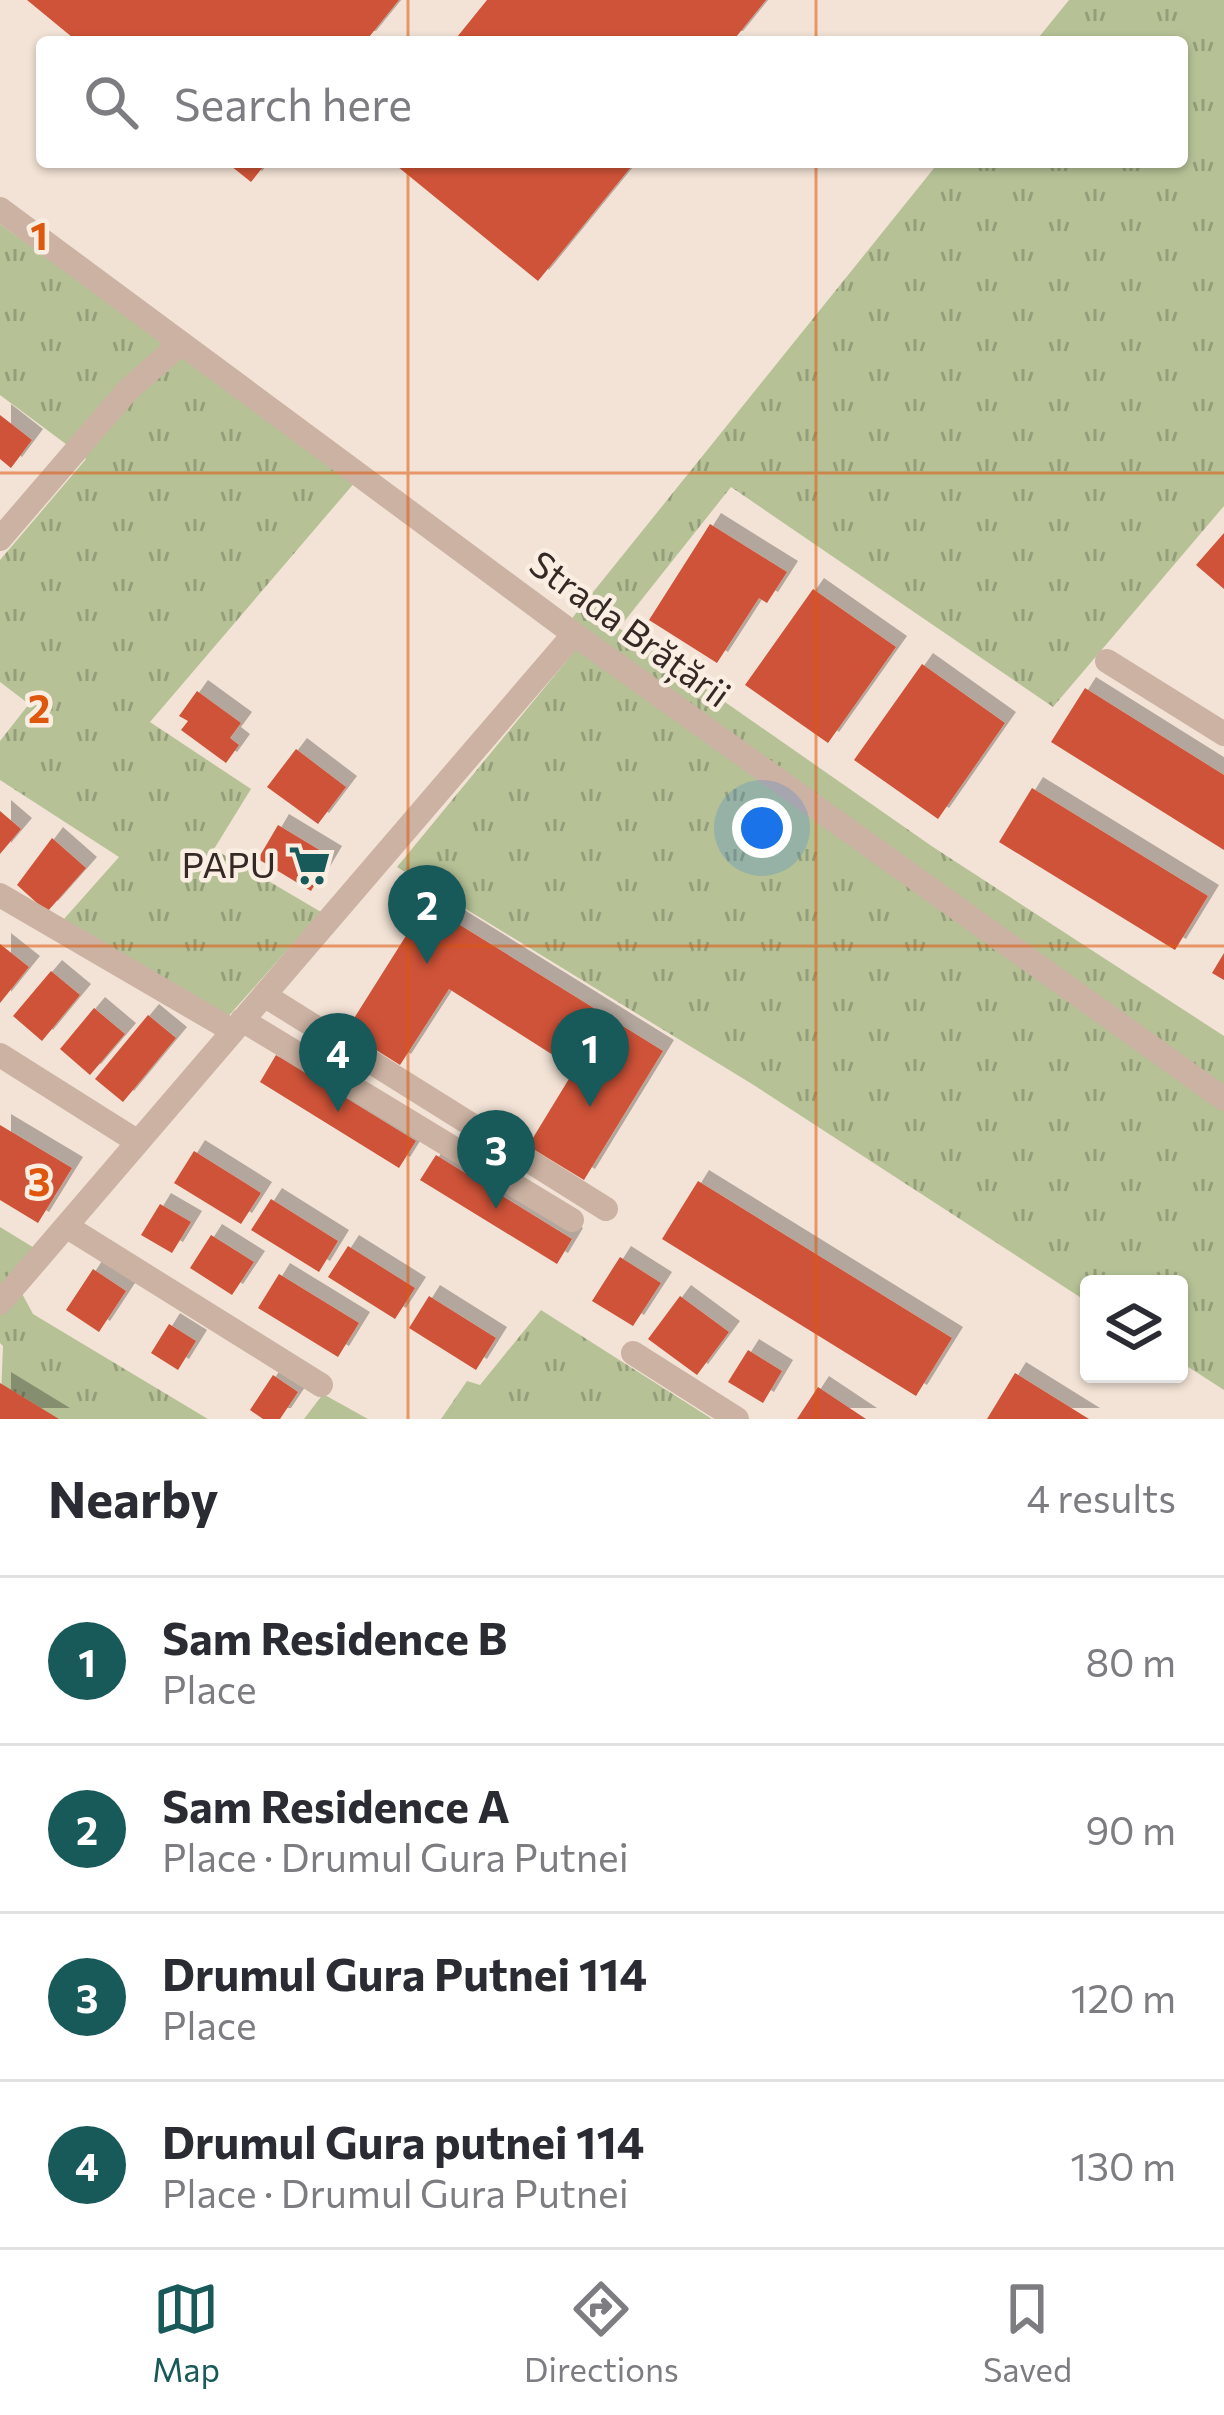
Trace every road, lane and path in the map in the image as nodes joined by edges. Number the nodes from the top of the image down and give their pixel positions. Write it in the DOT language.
graph roads {
  1 [pos="0,209"];
  2 [pos="181,343"];
  3 [pos="0,539"];
  4 [pos="574,634"];
  5 [pos="1107,661"];
  6 [pos="1224,734"];
  7 [pos="0,895"];
  8 [pos="264,995"];
  9 [pos="238,1026"];
  10 [pos="0,1055"];
  11 [pos="1224,1099"];
  12 [pos="138,1142"];
  13 [pos="606,1209"];
  14 [pos="572,1220"];
  15 [pos="66,1226"];
  16 [pos="0,1303"];
  17 [pos="633,1353"];
  18 [pos="321,1385"];
  19 [pos="737,1419"];
  1 -- 2 [label="street, Strada Brățării"];
  2 -- 3 [label="street"];
  2 -- 4 [label="street, Strada Brățării"];
  4 -- 8 [label="street"];
  4 -- 11 [label="street, Strada Brățării"];
  5 -- 6 [label="street"];
  7 -- 9 [label="street"];
  8 -- 9 [label="street"];
  8 -- 13 [label="street"];
  9 -- 12 [label="street"];
  9 -- 14 [label="street"];
  10 -- 12 [label="street"];
  12 -- 15 [label="street"];
  15 -- 16 [label="street"];
  15 -- 18 [label="street"];
  17 -- 19 [label="street"];
}
